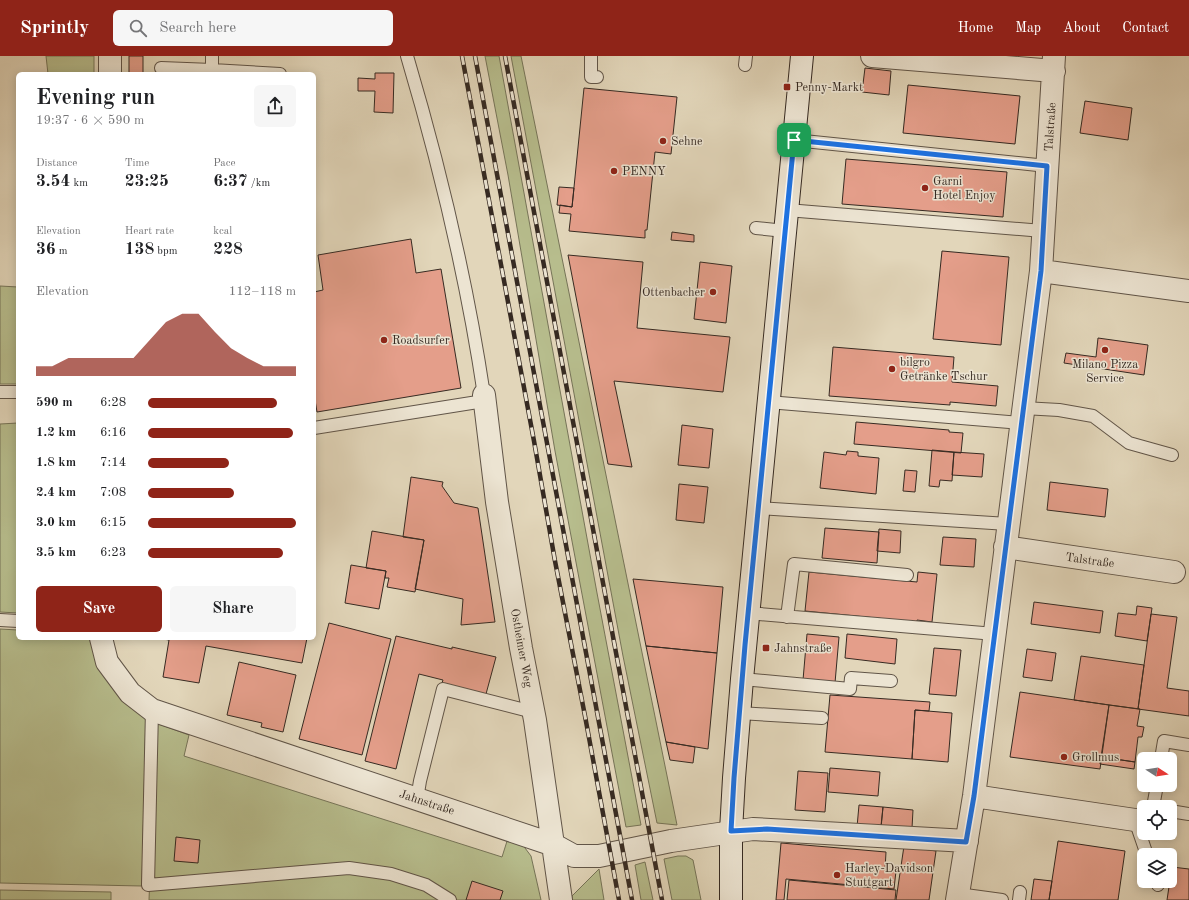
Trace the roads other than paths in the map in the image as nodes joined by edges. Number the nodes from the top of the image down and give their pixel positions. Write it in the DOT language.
graph roads {
  1 [pos="110,56"];
  2 [pos="212,56"];
  3 [pos="407,56"];
  4 [pos="591,56"];
  5 [pos="802,56"];
  6 [pos="872,56"];
  7 [pos="1054,64"];
  8 [pos="161,68"];
  9 [pos="212,70"];
  10 [pos="110,72"];
  11 [pos="246,72"];
  12 [pos="597,78"];
  13 [pos="794,140"];
  14 [pos="1047,166"];
  15 [pos="786,221"];
  16 [pos="756,228"];
  17 [pos="1043,231"];
  18 [pos="1041,271"];
  19 [pos="1189,291"];
  20 [pos="0,392"];
  21 [pos="16,392"];
  22 [pos="484,398"];
  23 [pos="768,402"];
  24 [pos="1022,415"];
  25 [pos="316,428"];
  26 [pos="1172,455"];
  27 [pos="758,508"];
  28 [pos="1008,524"];
  29 [pos="1005,548"];
  30 [pos="1174,572"];
  31 [pos="907,574"];
  32 [pos="748,613"];
  33 [pos="787,617"];
  34 [pos="0,620"];
  35 [pos="16,621"];
  36 [pos="995,634"];
  37 [pos="102,640"];
  38 [pos="742,679"];
  39 [pos="891,681"];
  40 [pos="152,710"];
  41 [pos="533,712"];
  42 [pos="739,713"];
  43 [pos="822,718"];
  44 [pos="1189,745"];
  45 [pos="1162,752"];
  46 [pos="974,796"];
  47 [pos="417,799"];
  48 [pos="1177,812"];
  49 [pos="1189,814"];
  50 [pos="1137,817"];
  51 [pos="731,831"];
  52 [pos="966,842"];
  53 [pos="554,845"];
  54 [pos="957,897"];
  55 [pos="450,900"];
  56 [pos="561,900"];
  57 [pos="731,900"];
  58 [pos="1002,900"];
  1 -- 10 [label="street"];
  2 -- 9 [label="lane"];
  3 -- 22 [label="lane"];
  4 -- 12 [label="lane"];
  5 -- 13 [label="street"];
  6 -- 7 [label="street"];
  7 -- 14 [label="street, Talstraße"];
  8 -- 9 [label="lane"];
  9 -- 11 [label="lane"];
  13 -- 14 [label="lane"];
  13 -- 15 [label="street"];
  14 -- 17 [label="street, Talstraße"];
  15 -- 16 [label="lane"];
  15 -- 17 [label="lane"];
  15 -- 23 [label="street"];
  17 -- 18 [label="street, Talstraße"];
  18 -- 19 [label="street"];
  18 -- 24 [label="street, Talstraße"];
  20 -- 21 [label="lane"];
  22 -- 25 [label="lane"];
  22 -- 41 [label="street, Ostheimer Weg"];
  23 -- 24 [label="lane"];
  23 -- 27 [label="street"];
  24 -- 26 [label="lane"];
  24 -- 28 [label="street, Talstraße"];
  27 -- 28 [label="lane"];
  27 -- 32 [label="street"];
  28 -- 29 [label="street, Talstraße"];
  29 -- 30 [label="street, Talstraße"];
  29 -- 36 [label="street, Talstraße"];
  31 -- 33 [label="lane"];
  32 -- 33 [label="lane"];
  32 -- 38 [label="street"];
  33 -- 36 [label="lane"];
  34 -- 35 [label="lane"];
  36 -- 46 [label="street, Talstraße"];
  37 -- 40 [label="street, Jahnstraße"];
  38 -- 39 [label="lane"];
  38 -- 42 [label="street"];
  40 -- 47 [label="street, Jahnstraße"];
  40 -- 55 [label="lane"];
  41 -- 47 [label="lane"];
  41 -- 53 [label="street, Ostheimer Weg"];
  42 -- 43 [label="lane"];
  42 -- 51 [label="street"];
  44 -- 45 [label="lane"];
  46 -- 50 [label="street"];
  46 -- 52 [label="street, Talstraße"];
  47 -- 53 [label="street, Jahnstraße"];
  48 -- 49 [label="lane"];
  51 -- 52 [label="street, Jahnstraße"];
  51 -- 53 [label="street, Jahnstraße"];
  51 -- 57 [label="street"];
  52 -- 54 [label="street, Talstraße"];
  53 -- 56 [label="street, Ostheimer Weg"];
  54 -- 58 [label="lane"];
}
